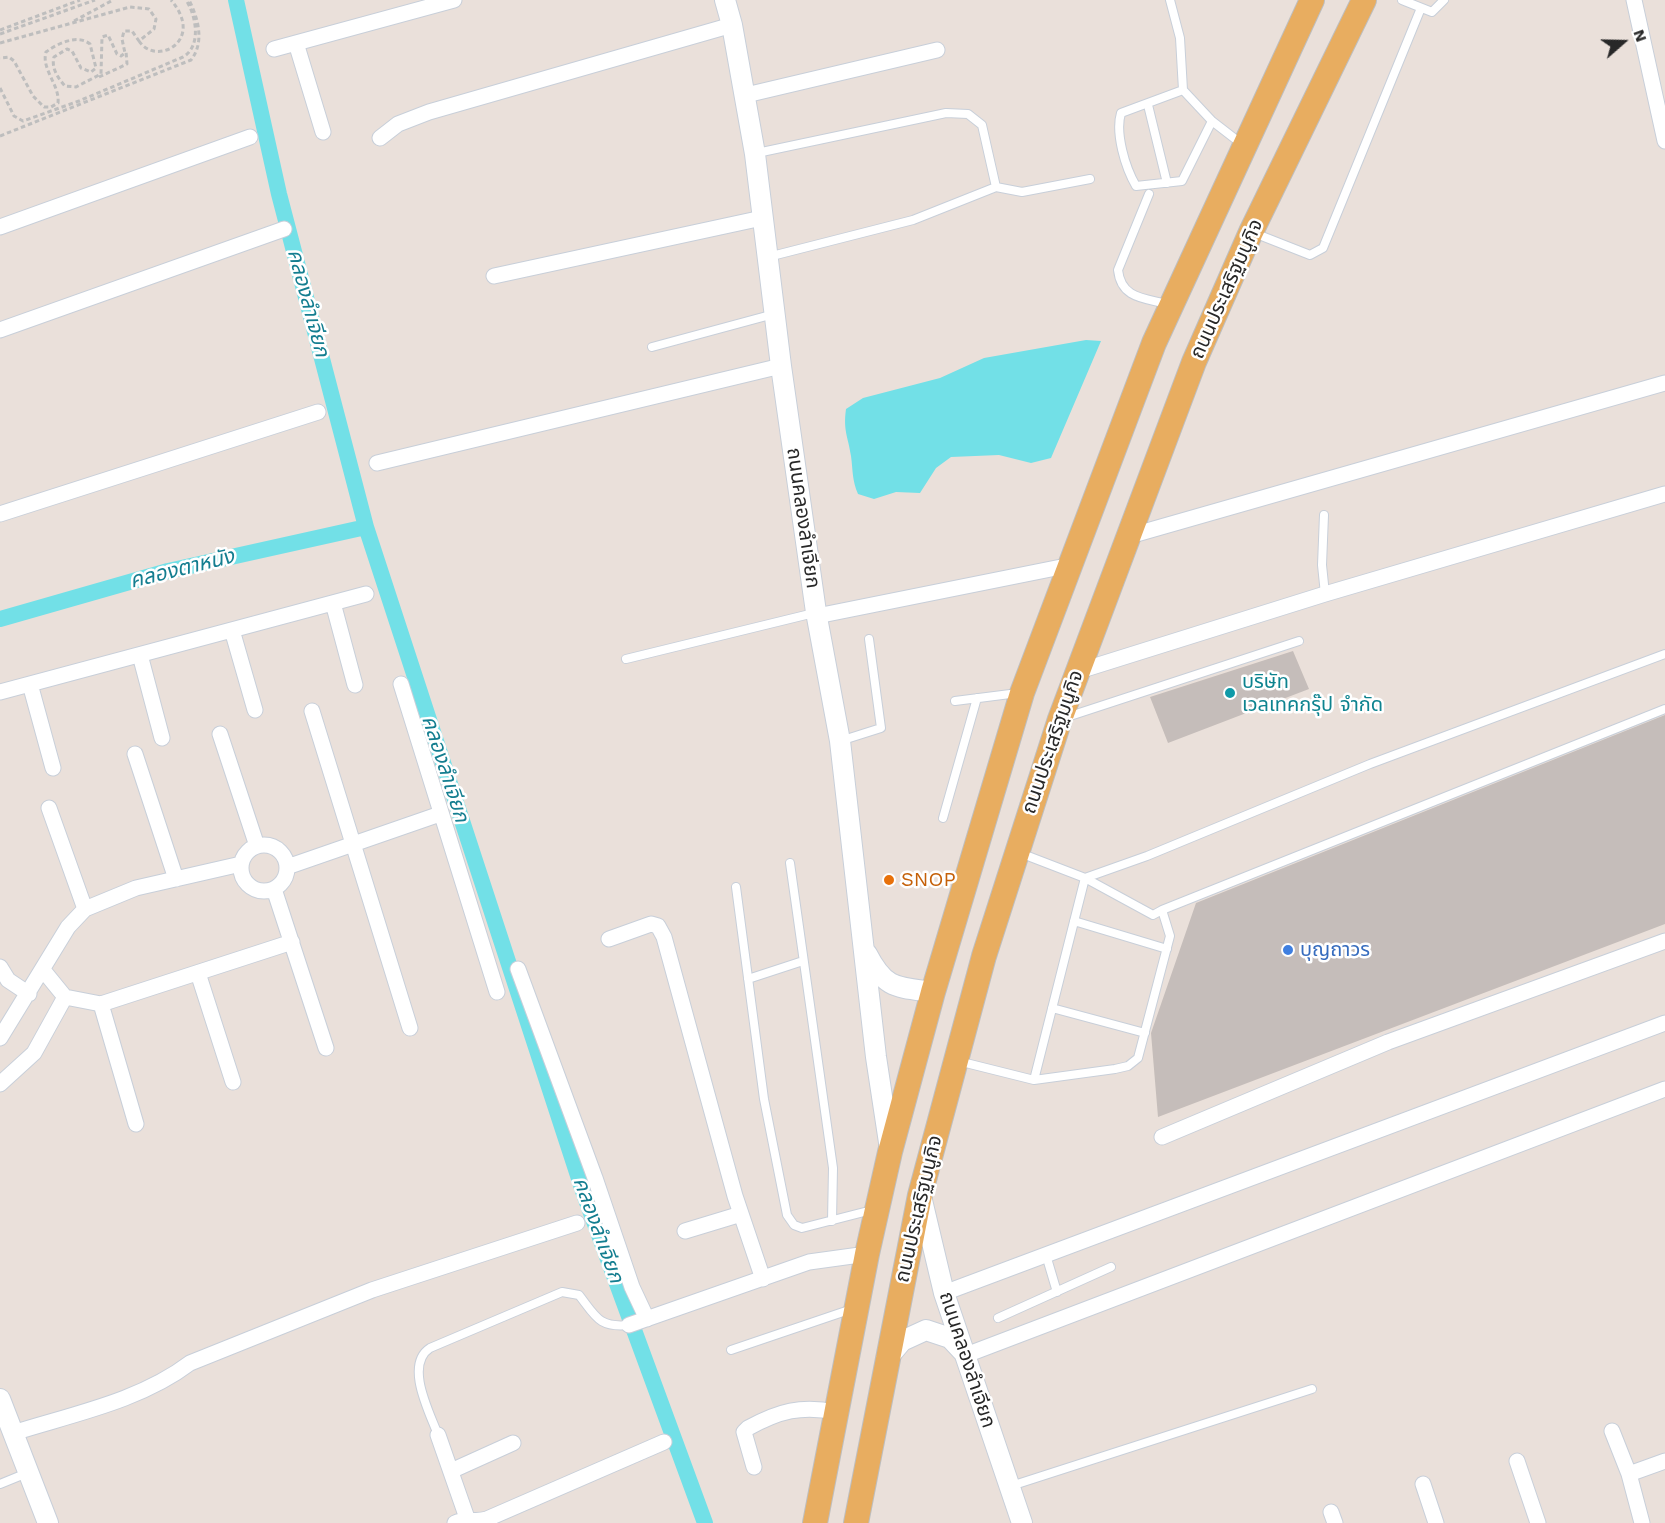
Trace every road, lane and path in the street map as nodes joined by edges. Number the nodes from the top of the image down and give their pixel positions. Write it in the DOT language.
graph roads {
  1 [pos="80,0"];
  2 [pos="95,0"];
  3 [pos="113,0"];
  4 [pos="171,0"];
  5 [pos="187,0"];
  6 [pos="454,0"];
  7 [pos="725,0"];
  8 [pos="1170,0"];
  9 [pos="1312,0"];
  10 [pos="1364,0"];
  11 [pos="1402,0"];
  12 [pos="1444,0"];
  13 [pos="1634,0"];
  14 [pos="1421,8"];
  15 [pos="73,22"];
  16 [pos="732,25"];
  17 [pos="0,30"];
  18 [pos="0,34"];
  19 [pos="139,41"];
  20 [pos="0,43"];
  21 [pos="296,43"];
  22 [pos="125,49"];
  23 [pos="274,49"];
  24 [pos="937,50"];
  25 [pos="0,58"];
  26 [pos="98,77"];
  27 [pos="0,88"];
  28 [pos="1183,90"];
  29 [pos="746,95"];
  30 [pos="1148,105"];
  31 [pos="1212,121"];
  32 [pos="323,132"];
  33 [pos="0,136"];
  34 [pos="250,137"];
  35 [pos="380,138"];
  36 [pos="1665,141"];
  37 [pos="1246,147"];
  38 [pos="755,154"];
  39 [pos="1090,179"];
  40 [pos="1167,183"];
  41 [pos="996,187"];
  42 [pos="1149,194"];
  43 [pos="762,218"];
  44 [pos="0,227"];
  45 [pos="284,229"];
  46 [pos="1251,232"];
  47 [pos="767,258"];
  48 [pos="494,276"];
  49 [pos="1171,305"];
  50 [pos="774,314"];
  51 [pos="0,330"];
  52 [pos="651,347"];
  53 [pos="781,366"];
  54 [pos="1665,383"];
  55 [pos="318,412"];
  56 [pos="377,463"];
  57 [pos="1665,494"];
  58 [pos="0,514"];
  59 [pos="1324,515"];
  60 [pos="1126,537"];
  61 [pos="1071,566"];
  62 [pos="366,594"];
  63 [pos="1325,594"];
  64 [pos="333,603"];
  65 [pos="817,614"];
  66 [pos="232,630"];
  67 [pos="869,639"];
  68 [pos="1299,641"];
  69 [pos="1665,654"];
  70 [pos="140,655"];
  71 [pos="626,659"];
  72 [pos="1076,672"];
  73 [pos="30,684"];
  74 [pos="401,684"];
  75 [pos="355,685"];
  76 [pos="0,692"];
  77 [pos="1022,693"];
  78 [pos="977,698"];
  79 [pos="955,701"];
  80 [pos="1665,709"];
  81 [pos="255,710"];
  82 [pos="312,711"];
  83 [pos="1059,719"];
  84 [pos="220,734"];
  85 [pos="162,738"];
  86 [pos="840,741"];
  87 [pos="135,754"];
  88 [pos="53,768"];
  89 [pos="49,808"];
  90 [pos="440,814"];
  91 [pos="943,818"];
  92 [pos="352,843"];
  93 [pos="257,846"];
  94 [pos="1016,851"];
  95 [pos="790,863"];
  96 [pos="241,864"];
  97 [pos="286,867"];
  98 [pos="1085,878"];
  99 [pos="176,879"];
  100 [pos="736,887"];
  101 [pos="274,889"];
  102 [pos="85,909"];
  103 [pos="1162,910"];
  104 [pos="1074,921"];
  105 [pos="609,939"];
  106 [pos="1665,941"];
  107 [pos="292,942"];
  108 [pos="863,947"];
  109 [pos="1167,949"];
  110 [pos="803,961"];
  111 [pos="0,967"];
  112 [pos="518,969"];
  113 [pos="43,970"];
  114 [pos="198,973"];
  115 [pos="748,979"];
  116 [pos="497,992"];
  117 [pos="933,992"];
  118 [pos="29,994"];
  119 [pos="65,998"];
  120 [pos="101,1004"];
  121 [pos="1052,1008"];
  122 [pos="1665,1023"];
  123 [pos="410,1028"];
  124 [pos="1145,1033"];
  125 [pos="0,1038"];
  126 [pos="326,1048"];
  127 [pos="955,1060"];
  128 [pos="1034,1080"];
  129 [pos="233,1082"];
  130 [pos="0,1084"];
  131 [pos="1665,1089"];
  132 [pos="136,1124"];
  133 [pos="1162,1137"];
  134 [pos="890,1152"];
  135 [pos="920,1195"];
  136 [pos="877,1209"];
  137 [pos="741,1214"];
  138 [pos="832,1221"];
  139 [pos="577,1223"];
  140 [pos="685,1231"];
  141 [pos="867,1254"];
  142 [pos="1046,1255"];
  143 [pos="1112,1267"];
  144 [pos="764,1280"];
  145 [pos="1057,1292"];
  146 [pos="944,1293"];
  147 [pos="857,1308"];
  148 [pos="998,1318"];
  149 [pos="640,1322"];
  150 [pos="731,1350"];
  151 [pos="966,1355"];
  152 [pos="886,1360"];
  153 [pos="1312,1389"];
  154 [pos="0,1399"];
  155 [pos="836,1412"];
  156 [pos="1612,1431"];
  157 [pos="13,1433"];
  158 [pos="438,1435"];
  159 [pos="664,1442"];
  160 [pos="513,1443"];
  161 [pos="1517,1461"];
  162 [pos="1665,1461"];
  163 [pos="754,1467"];
  164 [pos="451,1471"];
  165 [pos="28,1472"];
  166 [pos="1629,1473"];
  167 [pos="0,1484"];
  168 [pos="1423,1484"];
  169 [pos="1009,1486"];
  170 [pos="461,1521"];
  171 [pos="48,1523"];
  172 [pos="815,1523"];
  173 [pos="856,1523"];
  174 [pos="1022,1523"];
  175 [pos="1436,1523"];
  176 [pos="1538,1523"];
  177 [pos="1642,1523"];
  1 -- 17 [label="path"];
  2 -- 18 [label="path"];
  3 -- 15 [label="path"];
  4 -- 19 [label="path"];
  5 -- 27 [label="path"];
  5 -- 33 [label="path"];
  6 -- 21 [label="street"];
  7 -- 16 [label="street, ถนนคลองลำเจียก"];
  8 -- 28 [label="lane"];
  9 -- 37 [label="main road, ถนนประเสริฐมนูกิจ"];
  10 -- 46 [label="main road, ถนนประเสริฐมนูกิจ"];
  11 -- 14 [label="lane"];
  12 -- 14 [label="lane"];
  13 -- 36 [label="street"];
  14 -- 46 [label="lane"];
  15 -- 19 [label="path"];
  15 -- 20 [label="path"];
  16 -- 29 [label="street, ถนนคลองลำเจียก"];
  16 -- 35 [label="street"];
  19 -- 22 [label="path"];
  21 -- 23 [label="street"];
  21 -- 32 [label="street"];
  22 -- 26 [label="path"];
  22 -- 26 [label="path"];
  24 -- 29 [label="street"];
  25 -- 26 [label="path"];
  28 -- 30 [label="lane"];
  28 -- 31 [label="lane"];
  29 -- 38 [label="street, ถนนคลองลำเจียก"];
  30 -- 40 [label="lane"];
  30 -- 40 [label="lane"];
  31 -- 37 [label="lane"];
  31 -- 40 [label="lane"];
  34 -- 44 [label="street"];
  37 -- 49 [label="main road, ถนนประเสริฐมนูกิจ"];
  38 -- 41 [label="lane"];
  38 -- 43 [label="street, ถนนคลองลำเจียก"];
  39 -- 41 [label="lane"];
  41 -- 47 [label="lane"];
  42 -- 49 [label="lane"];
  43 -- 47 [label="street, ถนนคลองลำเจียก"];
  43 -- 48 [label="street"];
  45 -- 51 [label="street"];
  46 -- 60 [label="main road, ถนนประเสริฐมนูกิจ"];
  47 -- 50 [label="street, ถนนคลองลำเจียก"];
  49 -- 61 [label="main road, ถนนประเสริฐมนูกิจ"];
  50 -- 52 [label="lane"];
  50 -- 53 [label="street, ถนนคลองลำเจียก"];
  53 -- 56 [label="street"];
  53 -- 65 [label="street, ถนนคลองลำเจียก"];
  54 -- 60 [label="street"];
  55 -- 58 [label="street"];
  57 -- 63 [label="street"];
  59 -- 63 [label="lane"];
  60 -- 72 [label="main road, ถนนประเสริฐมนูกิจ"];
  61 -- 65 [label="street"];
  61 -- 77 [label="main road, ถนนประเสริฐมนูกิจ"];
  62 -- 64 [label="street"];
  63 -- 72 [label="street"];
  64 -- 66 [label="street"];
  64 -- 75 [label="street"];
  65 -- 71 [label="lane"];
  65 -- 86 [label="street, ถนนคลองลำเจียก"];
  66 -- 70 [label="street"];
  66 -- 81 [label="street"];
  67 -- 86 [label="lane"];
  68 -- 83 [label="lane"];
  69 -- 98 [label="lane"];
  70 -- 73 [label="street"];
  70 -- 85 [label="street"];
  72 -- 83 [label="main road, ถนนประเสริฐมนูกิจ"];
  73 -- 76 [label="street"];
  73 -- 88 [label="street"];
  74 -- 90 [label="street"];
  77 -- 78 [label="lane"];
  77 -- 117 [label="main road, ถนนประเสริฐมนูกิจ"];
  78 -- 79 [label="lane"];
  78 -- 91 [label="lane"];
  80 -- 103 [label="lane"];
  82 -- 92 [label="street"];
  83 -- 94 [label="main road, ถนนประเสริฐมนูกิจ"];
  84 -- 93 [label="street"];
  86 -- 108 [label="street, ถนนคลองลำเจียก"];
  87 -- 99 [label="street"];
  89 -- 102 [label="street"];
  90 -- 92 [label="street"];
  90 -- 116 [label="street"];
  92 -- 97 [label="street"];
  92 -- 123 [label="street"];
  93 -- 96 [label="street"];
  93 -- 97 [label="street"];
  94 -- 98 [label="lane"];
  94 -- 127 [label="main road, ถนนประเสริฐมนูกิจ"];
  95 -- 110 [label="lane"];
  96 -- 99 [label="street"];
  96 -- 101 [label="street"];
  97 -- 101 [label="street"];
  98 -- 103 [label="lane"];
  98 -- 104 [label="lane"];
  99 -- 102 [label="street"];
  100 -- 115 [label="lane"];
  101 -- 107 [label="street"];
  102 -- 113 [label="street"];
  103 -- 109 [label="lane"];
  104 -- 109 [label="lane"];
  104 -- 121 [label="lane"];
  105 -- 137 [label="street"];
  106 -- 133 [label="street"];
  107 -- 114 [label="street"];
  107 -- 126 [label="street"];
  108 -- 117 [label="street, ถนนคลองลำเจียก"];
  108 -- 134 [label="street"];
  109 -- 124 [label="lane"];
  110 -- 115 [label="lane"];
  110 -- 138 [label="lane"];
  111 -- 118 [label="street"];
  112 -- 149 [label="street"];
  113 -- 118 [label="street"];
  113 -- 119 [label="street"];
  114 -- 120 [label="street"];
  114 -- 129 [label="street"];
  115 -- 138 [label="lane"];
  117 -- 134 [label="main road, ถนนประเสริฐมนูกิจ"];
  118 -- 125 [label="street"];
  119 -- 120 [label="street"];
  119 -- 130 [label="street"];
  120 -- 132 [label="street"];
  121 -- 124 [label="lane"];
  121 -- 128 [label="lane"];
  122 -- 142 [label="street"];
  124 -- 128 [label="lane"];
  127 -- 128 [label="lane"];
  127 -- 135 [label="main road, ถนนประเสริฐมนูกิจ"];
  131 -- 151 [label="street"];
  134 -- 136 [label="main road, ถนนประเสริฐมนูกิจ"];
  135 -- 146 [label="street, ถนนคลองลำเจียก"];
  135 -- 152 [label="main road, ถนนประเสริฐมนูกิจ"];
  136 -- 138 [label="lane"];
  136 -- 141 [label="main road, ถนนประเสริฐมนูกิจ"];
  137 -- 140 [label="street"];
  137 -- 144 [label="street"];
  139 -- 157 [label="street"];
  141 -- 144 [label="street"];
  141 -- 147 [label="main road, ถนนประเสริฐมนูกิจ"];
  142 -- 145 [label="lane"];
  142 -- 146 [label="street"];
  143 -- 145 [label="lane"];
  144 -- 149 [label="street"];
  145 -- 148 [label="lane"];
  146 -- 151 [label="street, ถนนคลองลำเจียก"];
  147 -- 150 [label="lane"];
  147 -- 155 [label="main road, ถนนประเสริฐมนูกิจ"];
  149 -- 158 [label="lane"];
  151 -- 152 [label="street"];
  151 -- 169 [label="street, ถนนคลองลำเจียก"];
  152 -- 173 [label="main road, ถนนประเสริฐมนูกิจ"];
  153 -- 169 [label="lane"];
  154 -- 157 [label="street"];
  155 -- 163 [label="street"];
  155 -- 172 [label="main road, ถนนประเสริฐมนูกิจ"];
  156 -- 166 [label="street"];
  157 -- 165 [label="street"];
  158 -- 164 [label="street"];
  159 -- 170 [label="street"];
  160 -- 164 [label="street"];
  161 -- 176 [label="street"];
  162 -- 166 [label="street"];
  164 -- 170 [label="street"];
  165 -- 167 [label="lane"];
  165 -- 171 [label="street"];
  166 -- 177 [label="street"];
  168 -- 175 [label="street"];
  169 -- 174 [label="street, ถนนคลองลำเจียก"];
}
